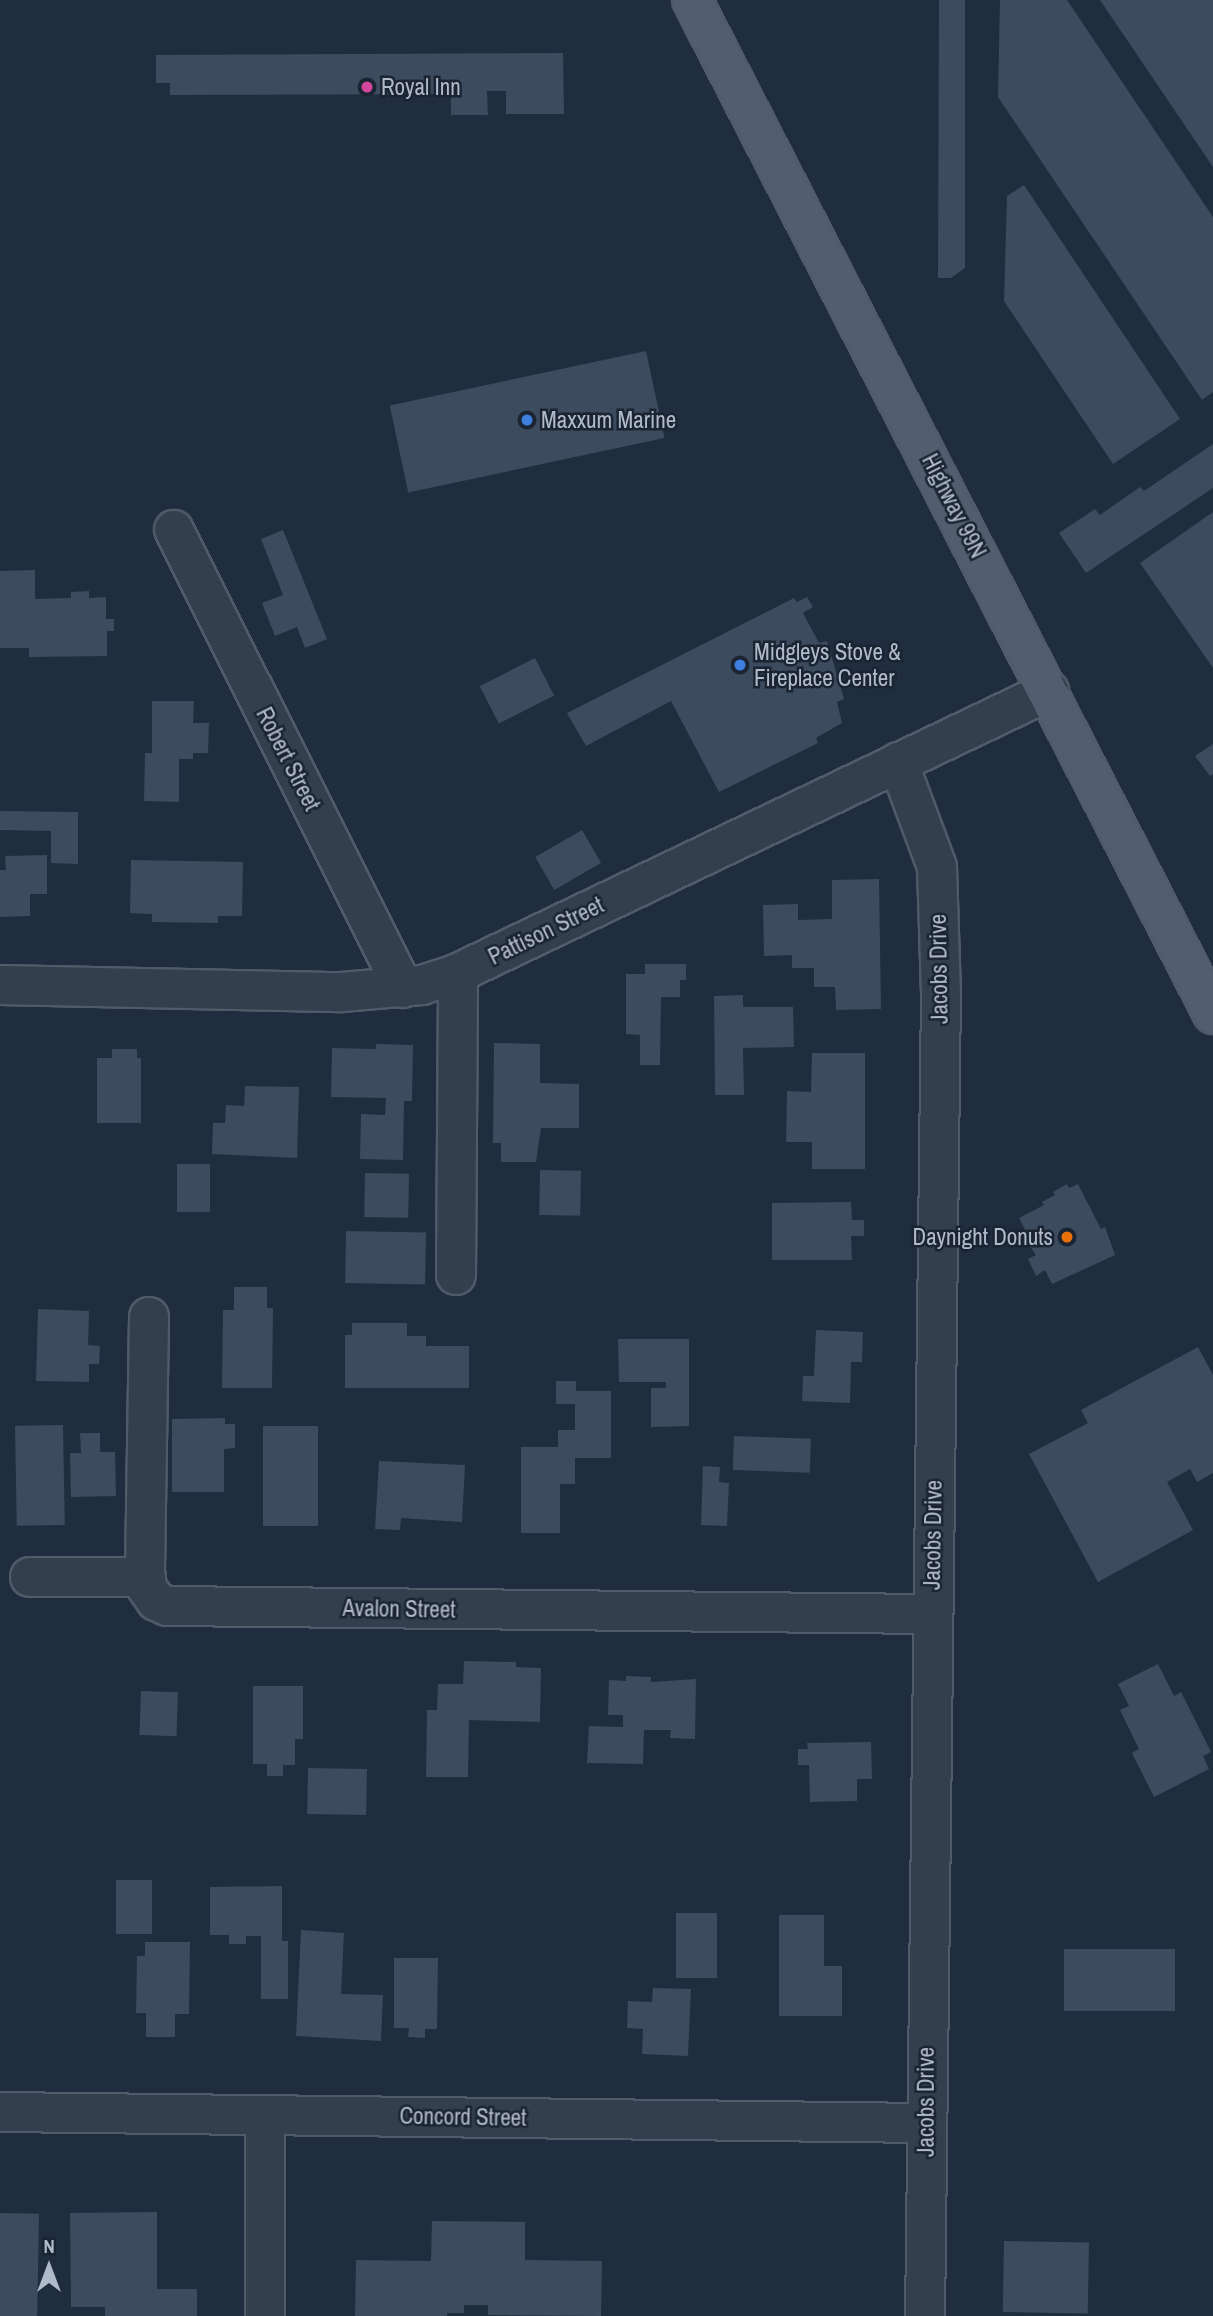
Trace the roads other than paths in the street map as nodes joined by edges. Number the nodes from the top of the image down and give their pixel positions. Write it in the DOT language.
graph roads {
  1 [pos="692,0"];
  2 [pos="174,530"];
  3 [pos="1049,691"];
  4 [pos="898,762"];
  5 [pos="458,973"];
  6 [pos="0,985"];
  7 [pos="403,988"];
  8 [pos="1213,1014"];
  9 [pos="456,1275"];
  10 [pos="149,1317"];
  11 [pos="30,1577"];
  12 [pos="146,1577"];
  13 [pos="931,1614"];
  14 [pos="0,2112"];
  15 [pos="265,2115"];
  16 [pos="926,2123"];
  17 [pos="265,2316"];
  18 [pos="925,2316"];
  1 -- 3 [label="main road, Highway 99N"];
  2 -- 7 [label="street, Robert Street"];
  3 -- 4 [label="street, Pattison Street"];
  3 -- 8 [label="main road, Highway 99N"];
  4 -- 5 [label="street, Pattison Street"];
  4 -- 13 [label="street, Jacobs Drive"];
  5 -- 7 [label="street, Pattison Street"];
  5 -- 9 [label="street"];
  6 -- 7 [label="street, Pattison Street"];
  10 -- 12 [label="street"];
  11 -- 12 [label="street"];
  12 -- 13 [label="street, Avalon Street"];
  13 -- 16 [label="street, Jacobs Drive"];
  14 -- 15 [label="street, Concord Street"];
  15 -- 16 [label="street, Concord Street"];
  15 -- 17 [label="street"];
  16 -- 18 [label="street, Jacobs Drive"];
}
